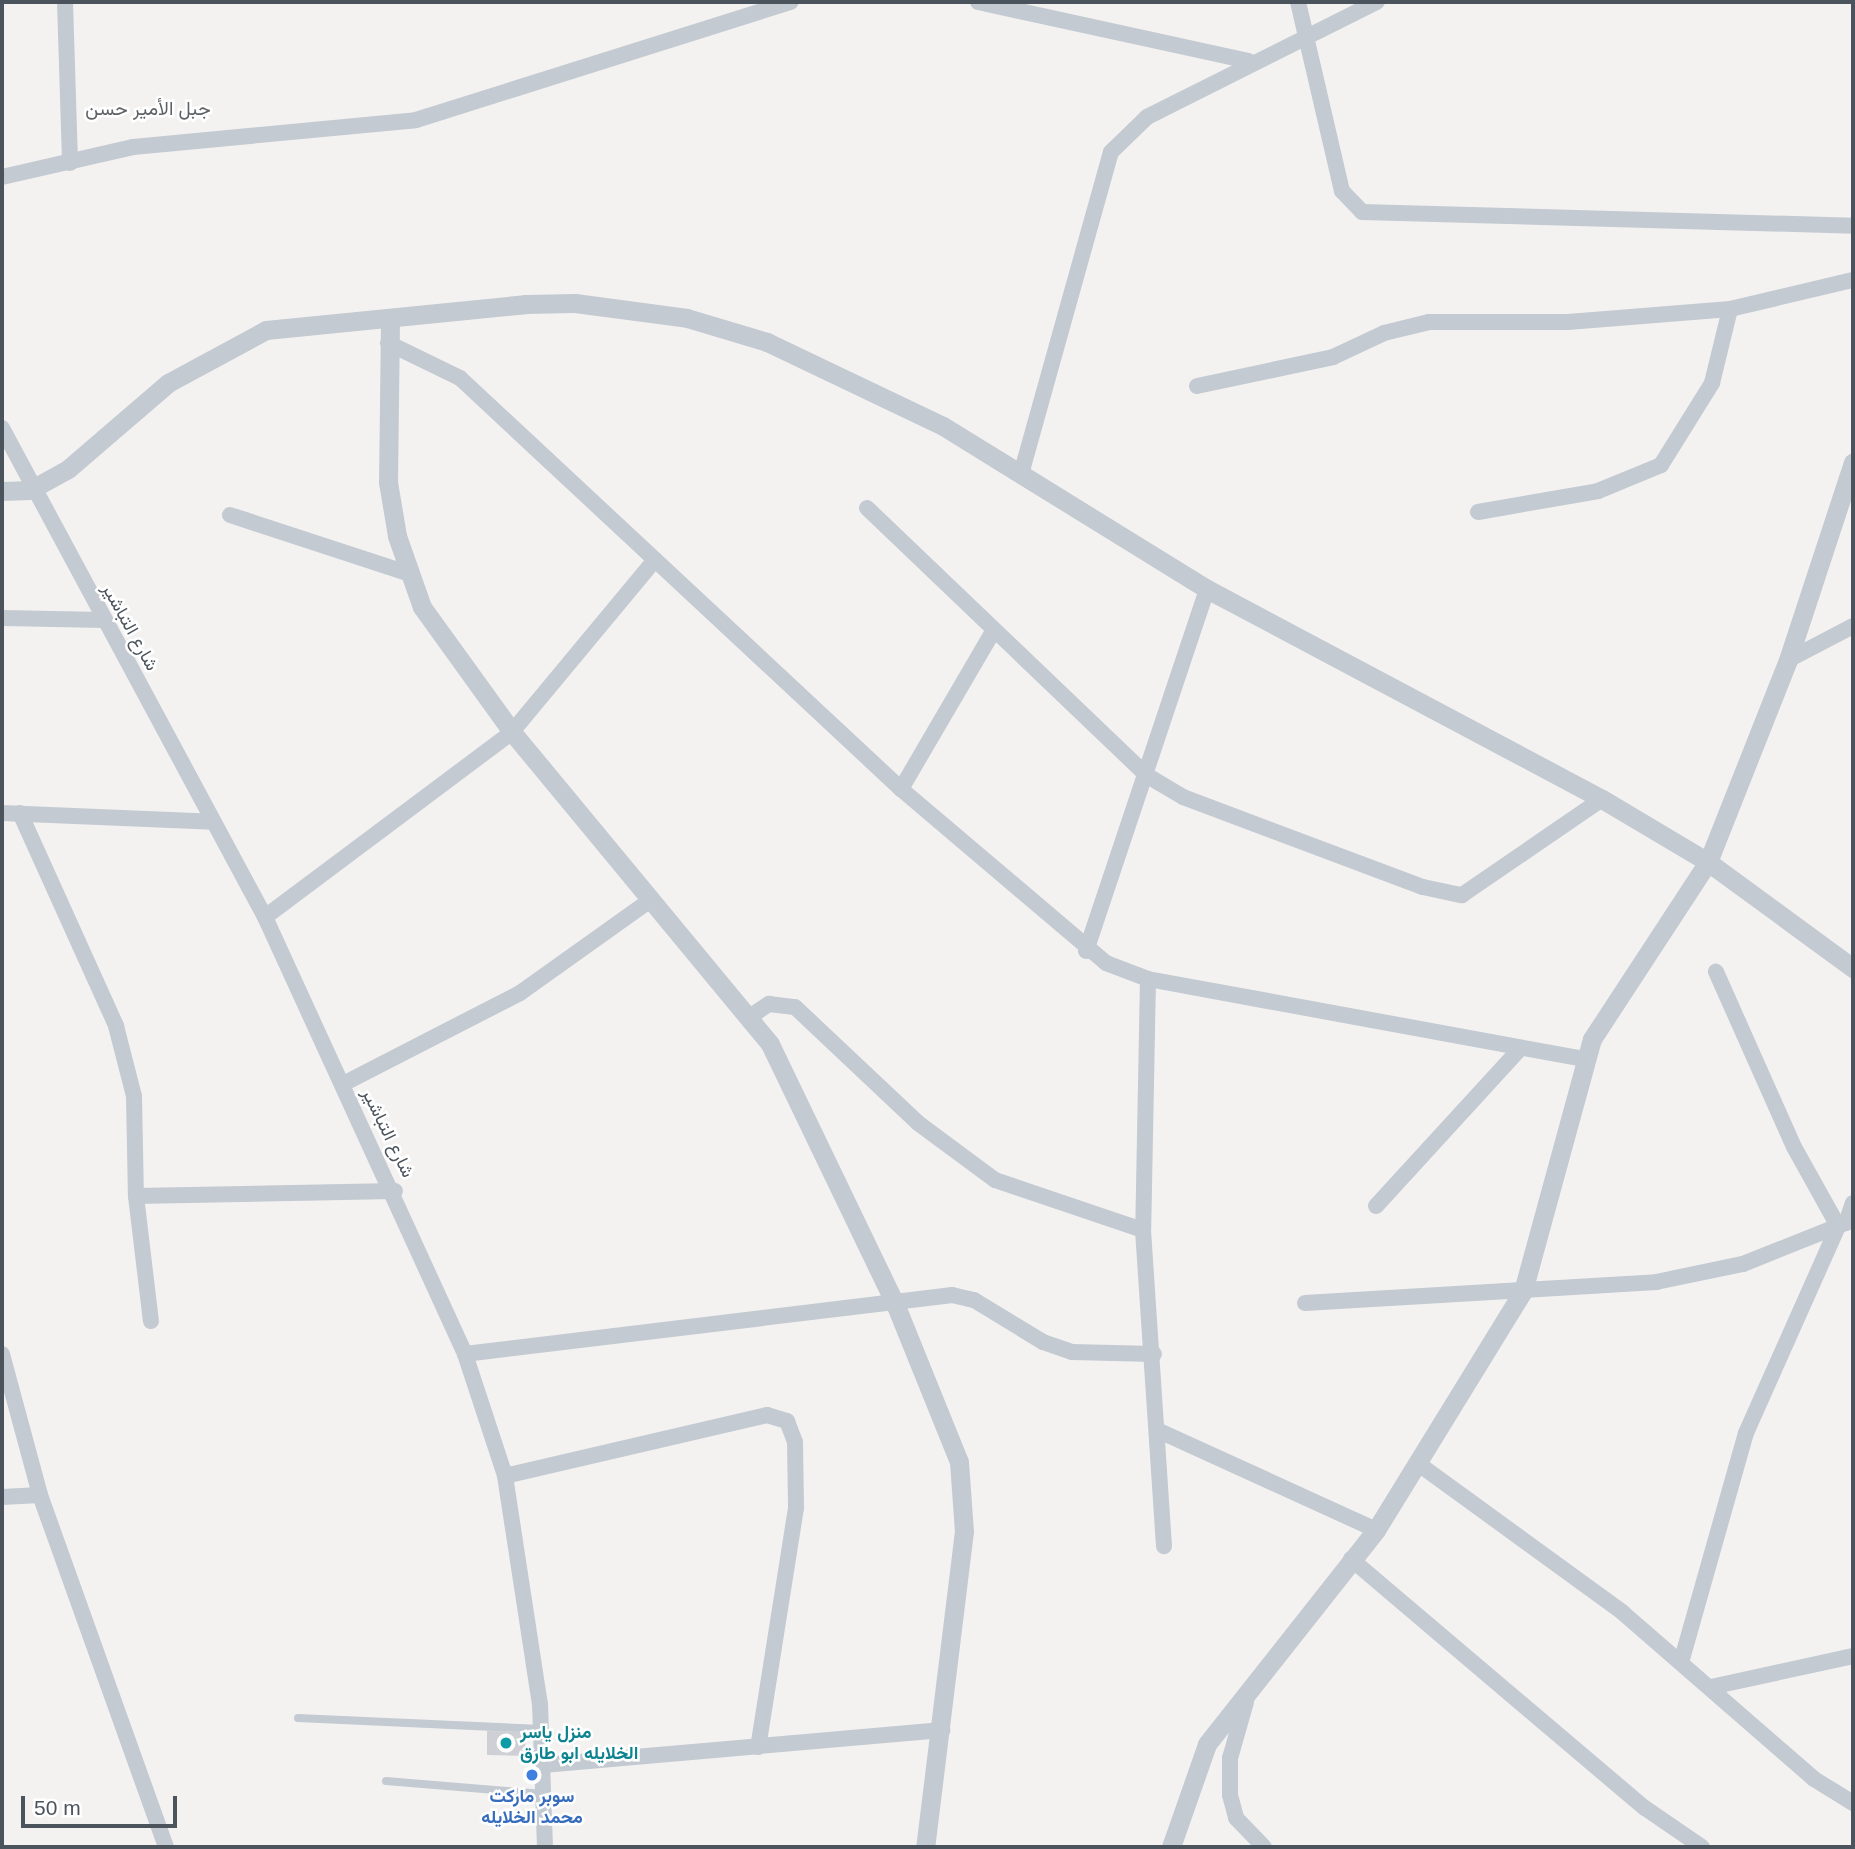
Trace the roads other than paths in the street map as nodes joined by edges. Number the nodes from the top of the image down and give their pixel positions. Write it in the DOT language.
graph roads {
  1 [pos="65,2"];
  2 [pos="791,2"];
  3 [pos="978,2"];
  4 [pos="1298,2"];
  5 [pos="1377,2"];
  6 [pos="1306,39"];
  7 [pos="1249,61"];
  8 [pos="71,163"];
  9 [pos="2,177"];
  10 [pos="1853,226"];
  11 [pos="1853,281"];
  12 [pos="1730,309"];
  13 [pos="390,321"];
  14 [pos="388,343"];
  15 [pos="1197,386"];
  16 [pos="2,428"];
  17 [pos="1853,462"];
  18 [pos="1021,474"];
  19 [pos="30,490"];
  20 [pos="2,491"];
  21 [pos="867,508"];
  22 [pos="1478,512"];
  23 [pos="230,516"];
  24 [pos="655,560"];
  25 [pos="407,573"];
  26 [pos="1207,589"];
  27 [pos="2,618"];
  28 [pos="105,620"];
  29 [pos="1853,626"];
  30 [pos="994,631"];
  31 [pos="1788,660"];
  32 [pos="512,732"];
  33 [pos="1146,775"];
  34 [pos="901,789"];
  35 [pos="1602,799"];
  36 [pos="2,813"];
  37 [pos="20,813"];
  38 [pos="213,822"];
  39 [pos="1708,862"];
  40 [pos="652,899"];
  41 [pos="265,917"];
  42 [pos="1086,951"];
  43 [pos="1853,968"];
  44 [pos="1716,972"];
  45 [pos="1148,979"];
  46 [pos="751,1016"];
  47 [pos="1520,1049"];
  48 [pos="1584,1059"];
  49 [pos="343,1084"];
  50 [pos="395,1191"];
  51 [pos="136,1196"];
  52 [pos="1853,1203"];
  53 [pos="1376,1206"];
  54 [pos="1846,1223"];
  55 [pos="1143,1230"];
  56 [pos="1523,1290"];
  57 [pos="1305,1303"];
  58 [pos="896,1306"];
  59 [pos="151,1321"];
  60 [pos="2,1354"];
  61 [pos="466,1354"];
  62 [pos="1154,1354"];
  63 [pos="1157,1430"];
  64 [pos="1420,1465"];
  65 [pos="505,1476"];
  66 [pos="40,1495"];
  67 [pos="2,1497"];
  68 [pos="1376,1530"];
  69 [pos="1164,1546"];
  70 [pos="1352,1559"];
  71 [pos="1853,1657"];
  72 [pos="1682,1659"];
  73 [pos="1711,1687"];
  74 [pos="1246,1702"];
  75 [pos="298,1718"];
  76 [pos="541,1729"];
  77 [pos="942,1730"];
  78 [pos="758,1747"];
  79 [pos="543,1765"];
  80 [pos="386,1781"];
  81 [pos="544,1794"];
  82 [pos="1853,1803"];
  83 [pos="166,1847"];
  84 [pos="545,1847"];
  85 [pos="925,1847"];
  86 [pos="1171,1847"];
  87 [pos="1264,1847"];
  88 [pos="1702,1847"];
  1 -- 8 [label="street"];
  2 -- 8 [label="street"];
  3 -- 7 [label="street"];
  4 -- 6 [label="street"];
  5 -- 6 [label="street"];
  6 -- 7 [label="street"];
  6 -- 10 [label="street"];
  7 -- 18 [label="street"];
  8 -- 9 [label="street"];
  11 -- 12 [label="street"];
  12 -- 15 [label="street"];
  12 -- 22 [label="street"];
  13 -- 14 [label="street"];
  13 -- 18 [label="street"];
  13 -- 19 [label="street"];
  14 -- 24 [label="street"];
  14 -- 25 [label="street"];
  16 -- 19 [label="street, شارع التباشير"];
  17 -- 31 [label="street"];
  18 -- 26 [label="street"];
  19 -- 20 [label="street"];
  19 -- 28 [label="street, شارع التباشير"];
  21 -- 30 [label="street"];
  23 -- 25 [label="street"];
  24 -- 32 [label="street"];
  24 -- 34 [label="street"];
  25 -- 32 [label="street"];
  26 -- 33 [label="street"];
  26 -- 35 [label="street"];
  27 -- 28 [label="street"];
  28 -- 38 [label="street, شارع التباشير"];
  29 -- 31 [label="street"];
  30 -- 33 [label="street"];
  30 -- 34 [label="street"];
  31 -- 39 [label="street"];
  32 -- 40 [label="street"];
  32 -- 41 [label="street"];
  33 -- 35 [label="street"];
  33 -- 42 [label="street"];
  34 -- 42 [label="street"];
  35 -- 39 [label="street"];
  36 -- 37 [label="street"];
  37 -- 38 [label="street"];
  37 -- 51 [label="street"];
  38 -- 41 [label="street, شارع التباشير"];
  39 -- 43 [label="street"];
  39 -- 48 [label="street"];
  40 -- 46 [label="street"];
  40 -- 49 [label="street"];
  41 -- 49 [label="street, شارع التباشير"];
  42 -- 45 [label="street"];
  44 -- 54 [label="street"];
  45 -- 47 [label="street"];
  45 -- 55 [label="street"];
  46 -- 55 [label="street"];
  46 -- 58 [label="street"];
  47 -- 48 [label="street"];
  47 -- 53 [label="street"];
  48 -- 56 [label="street"];
  49 -- 50 [label="street, شارع التباشير"];
  50 -- 51 [label="street"];
  50 -- 61 [label="street, شارع التباشير"];
  51 -- 59 [label="street"];
  52 -- 54 [label="street"];
  54 -- 56 [label="street"];
  54 -- 72 [label="street"];
  55 -- 62 [label="street"];
  56 -- 57 [label="street"];
  56 -- 64 [label="street"];
  58 -- 61 [label="street"];
  58 -- 62 [label="street"];
  58 -- 77 [label="street"];
  60 -- 66 [label="street"];
  61 -- 65 [label="street, شارع التباشير"];
  62 -- 63 [label="street"];
  63 -- 68 [label="street"];
  63 -- 69 [label="street"];
  64 -- 68 [label="street"];
  64 -- 72 [label="street"];
  65 -- 76 [label="street, شارع التباشير"];
  65 -- 78 [label="street"];
  66 -- 67 [label="street"];
  66 -- 83 [label="street"];
  68 -- 70 [label="street"];
  70 -- 74 [label="street"];
  70 -- 88 [label="street"];
  71 -- 73 [label="street"];
  72 -- 73 [label="street"];
  73 -- 82 [label="street"];
  74 -- 86 [label="street"];
  74 -- 87 [label="street"];
  75 -- 76 [label="lane"];
  76 -- 79 [label="street, شارع التباشير"];
  77 -- 78 [label="street"];
  77 -- 85 [label="street"];
  78 -- 79 [label="street"];
  79 -- 81 [label="street, شارع التباشير"];
  80 -- 81 [label="lane"];
  81 -- 84 [label="street, شارع التباشير"];
}
